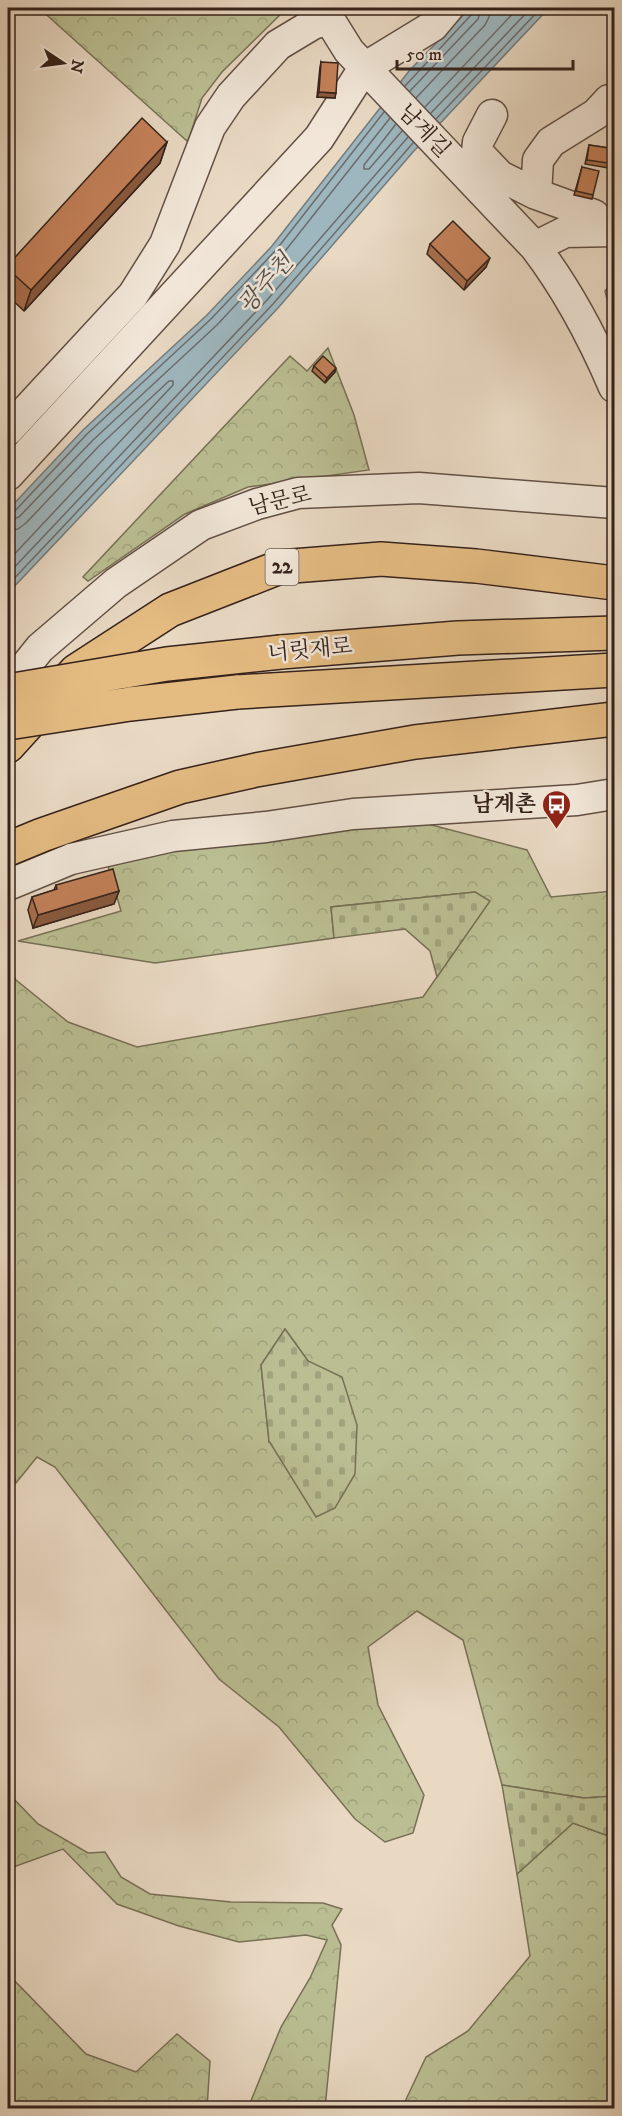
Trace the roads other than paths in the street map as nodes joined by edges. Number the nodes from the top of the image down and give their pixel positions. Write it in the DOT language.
graph roads {
  1 [pos="448,8"];
  2 [pos="326,13"];
  3 [pos="369,73"];
  4 [pos="609,100"];
  5 [pos="492,115"];
  6 [pos="536,194"];
  7 [pos="612,231"];
  8 [pos="534,247"];
  9 [pos="615,387"];
  10 [pos="8,430"];
  11 [pos="8,475"];
  12 [pos="615,503"];
  13 [pos="615,583"];
  14 [pos="615,633"];
  15 [pos="615,670"];
  16 [pos="8,689"];
  17 [pos="615,719"];
  18 [pos="8,723"];
  19 [pos="8,746"];
  20 [pos="615,794"];
  21 [pos="8,849"];
  22 [pos="8,885"];
  1 -- 3 [label="street"];
  2 -- 3 [label="street, 남계길"];
  2 -- 10 [label="street"];
  3 -- 8 [label="street, 남계길"];
  3 -- 11 [label="street"];
  4 -- 6 [label="street"];
  5 -- 6 [label="street, 남계길"];
  6 -- 7 [label="street, 남계길"];
  7 -- 8 [label="street, 남계길"];
  8 -- 9 [label="street, 남계길"];
  12 -- 16 [label="street, 남문로"];
  13 -- 19 [label="main road, 22"];
  14 -- 16 [label="main road, 너릿재로, bridge"];
  15 -- 18 [label="main road, 너릿재로, bridge"];
  17 -- 21 [label="main road"];
  20 -- 22 [label="street"];
}
